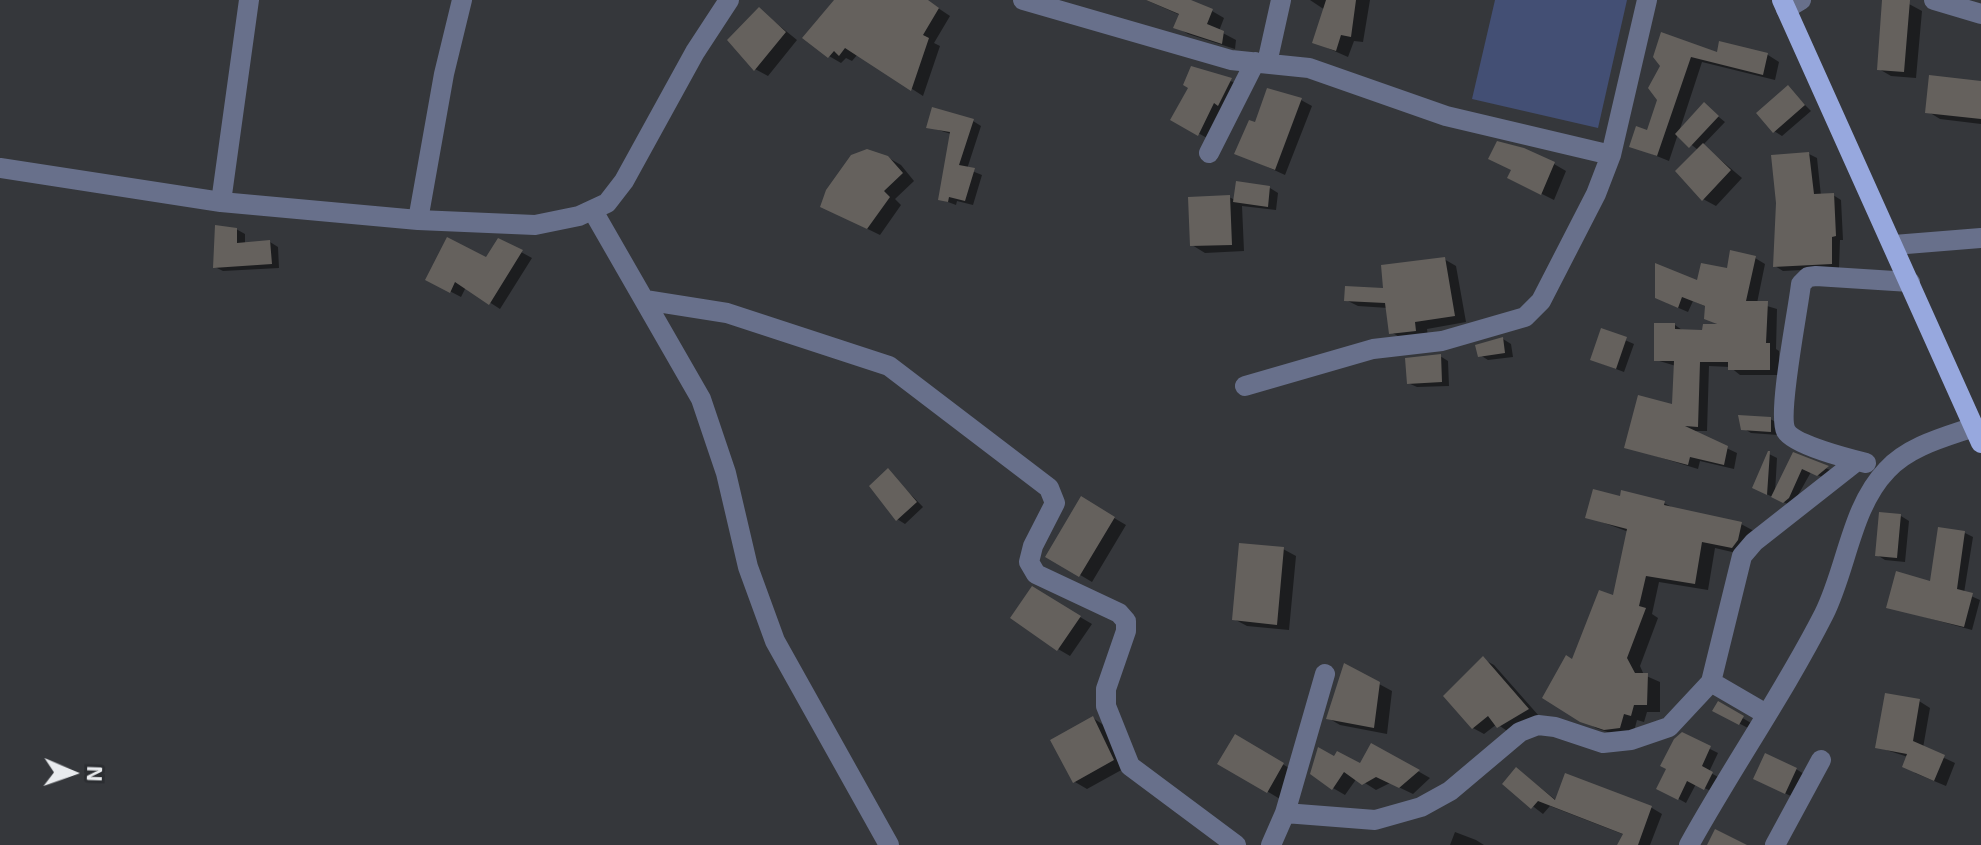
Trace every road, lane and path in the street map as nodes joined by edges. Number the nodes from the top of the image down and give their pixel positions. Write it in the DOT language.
graph roads {
  1 [pos="249,0"];
  2 [pos="462,0"];
  3 [pos="729,0"];
  4 [pos="1023,0"];
  5 [pos="1281,0"];
  6 [pos="1647,0"];
  7 [pos="1934,0"];
  8 [pos="1790,3"];
  9 [pos="1981,14"];
  10 [pos="1261,62"];
  11 [pos="1209,153"];
  12 [pos="1611,155"];
  13 [pos="0,168"];
  14 [pos="221,202"];
  15 [pos="593,211"];
  16 [pos="418,220"];
  17 [pos="1981,238"];
  18 [pos="1894,245"];
  19 [pos="1910,282"];
  20 [pos="645,300"];
  21 [pos="1245,386"];
  22 [pos="1978,435"];
  23 [pos="1857,461"];
  24 [pos="1887,469"];
  25 [pos="1325,674"];
  26 [pos="1711,682"];
  27 [pos="1766,714"];
  28 [pos="1821,760"];
  29 [pos="1285,813"];
  30 [pos="889,845"];
  31 [pos="1236,845"];
  32 [pos="1271,845"];
  33 [pos="1689,845"];
  34 [pos="1775,845"];
  1 -- 14 [label="street"];
  2 -- 16 [label="street"];
  3 -- 15 [label="street"];
  4 -- 10 [label="street"];
  5 -- 10 [label="street"];
  6 -- 12 [label="street"];
  7 -- 9 [label="street"];
  8 -- 18 [label="main road"];
  10 -- 11 [label="street"];
  10 -- 12 [label="street"];
  12 -- 21 [label="street"];
  13 -- 14 [label="street"];
  14 -- 16 [label="street"];
  15 -- 16 [label="street"];
  15 -- 20 [label="street"];
  17 -- 18 [label="street"];
  18 -- 19 [label="main road"];
  19 -- 22 [label="main road"];
  19 -- 23 [label="street"];
  20 -- 30 [label="street"];
  20 -- 31 [label="street"];
  22 -- 24 [label="street"];
  23 -- 24 [label="street"];
  23 -- 26 [label="street"];
  24 -- 27 [label="street"];
  25 -- 29 [label="street"];
  26 -- 27 [label="street"];
  26 -- 29 [label="street"];
  27 -- 33 [label="street"];
  28 -- 34 [label="street"];
  29 -- 32 [label="street"];
}
